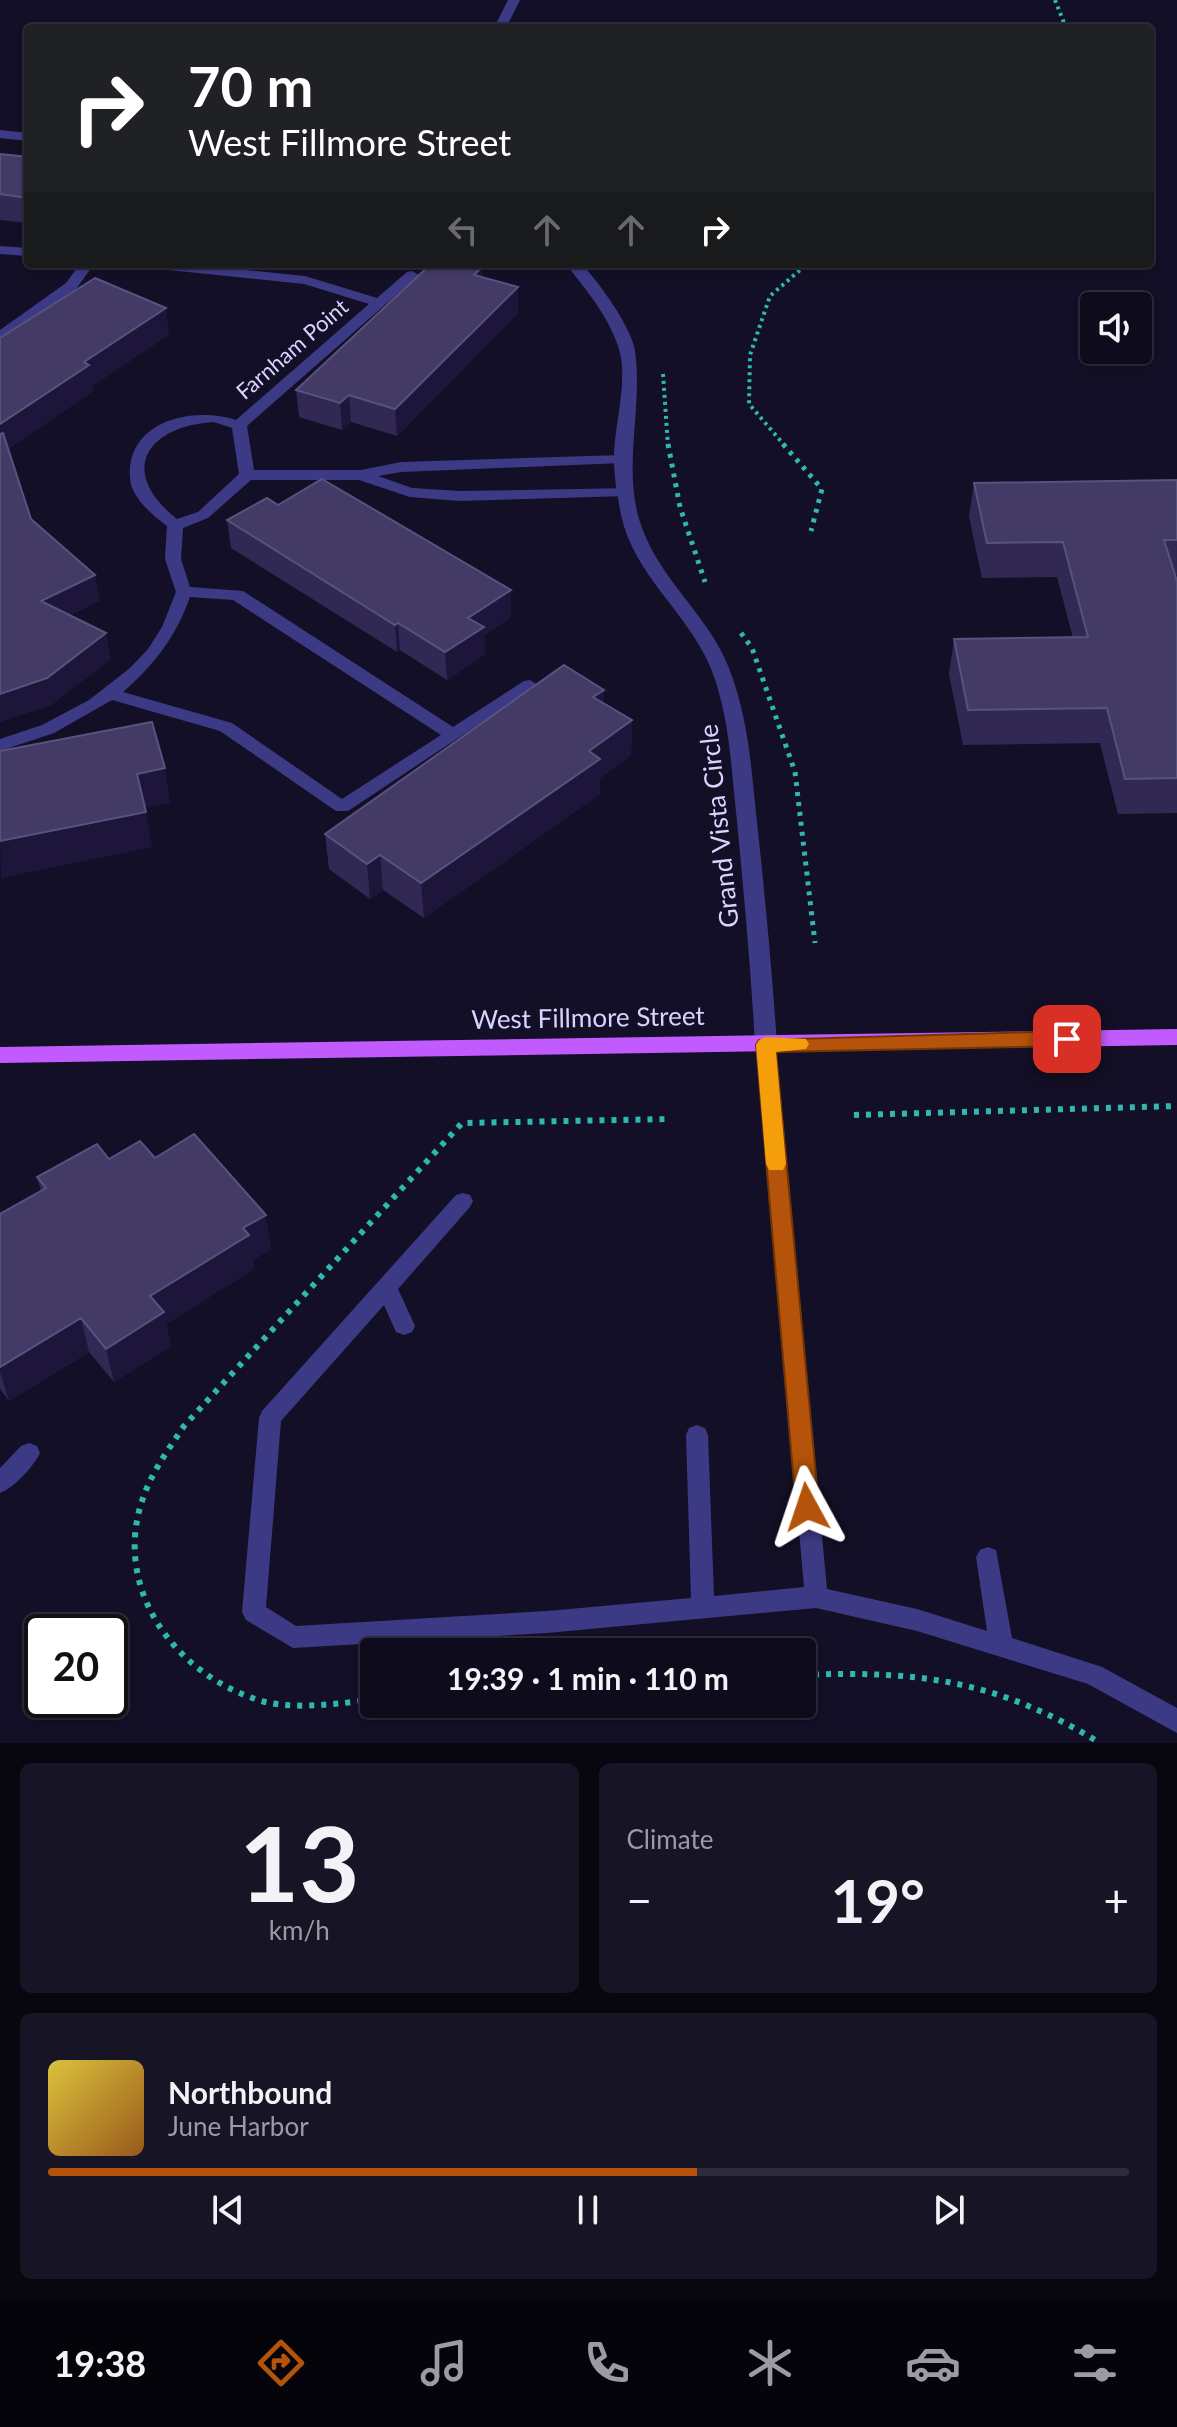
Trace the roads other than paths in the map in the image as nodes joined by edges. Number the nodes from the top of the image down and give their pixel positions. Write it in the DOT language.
graph roads {
  1 [pos="514,0"];
  2 [pos="502,24"];
  3 [pos="0,134"];
  4 [pos="24,137"];
  5 [pos="0,250"];
  6 [pos="24,252"];
  7 [pos="84,268"];
  8 [pos="188,268"];
  9 [pos="578,268"];
  10 [pos="412,275"];
  11 [pos="379,303"];
  12 [pos="0,336"];
  13 [pos="239,425"];
  14 [pos="622,459"];
  15 [pos="461,465"];
  16 [pos="247,475"];
  17 [pos="361,475"];
  18 [pos="627,491"];
  19 [pos="460,496"];
  20 [pos="175,525"];
  21 [pos="184,592"];
  22 [pos="530,685"];
  23 [pos="110,694"];
  24 [pos="453,735"];
  25 [pos="0,745"];
  26 [pos="1177,1037"];
  27 [pos="766,1045"];
  28 [pos="0,1055"];
  29 [pos="463,1201"];
  30 [pos="386,1287"];
  31 [pos="404,1326"];
  32 [pos="697,1435"];
  33 [pos="29,1453"];
  34 [pos="0,1483"];
  35 [pos="988,1557"];
  36 [pos="816,1597"];
  37 [pos="703,1606"];
  38 [pos="1001,1646"];
  39 [pos="1177,1721"];
  1 -- 2 [label="lane"];
  3 -- 4 [label="street"];
  5 -- 6 [label="lane"];
  7 -- 12 [label="lane"];
  8 -- 11 [label="lane, Farnham Point"];
  9 -- 14 [label="street, Grand Vista Circle"];
  10 -- 11 [label="lane"];
  11 -- 13 [label="lane, Farnham Point"];
  13 -- 16 [label="lane, Farnham Point"];
  13 -- 20 [label="lane, Farnham Point"];
  14 -- 15 [label="lane"];
  14 -- 18 [label="street, Grand Vista Circle"];
  15 -- 17 [label="lane"];
  15 -- 19 [label="lane"];
  16 -- 17 [label="lane"];
  16 -- 20 [label="lane"];
  17 -- 19 [label="lane"];
  18 -- 19 [label="lane"];
  18 -- 27 [label="street, Grand Vista Circle"];
  20 -- 21 [label="lane"];
  21 -- 23 [label="lane"];
  21 -- 24 [label="lane"];
  22 -- 24 [label="lane"];
  23 -- 24 [label="lane"];
  23 -- 25 [label="lane"];
  26 -- 27 [label="main road, West Fillmore Street"];
  27 -- 28 [label="main road, West Fillmore Street"];
  27 -- 36 [label="lane"];
  29 -- 30 [label="lane"];
  30 -- 31 [label="lane"];
  30 -- 37 [label="lane"];
  32 -- 37 [label="lane"];
  33 -- 34 [label="lane"];
  35 -- 38 [label="lane"];
  36 -- 37 [label="lane"];
  36 -- 38 [label="lane"];
  38 -- 39 [label="lane"];
}
